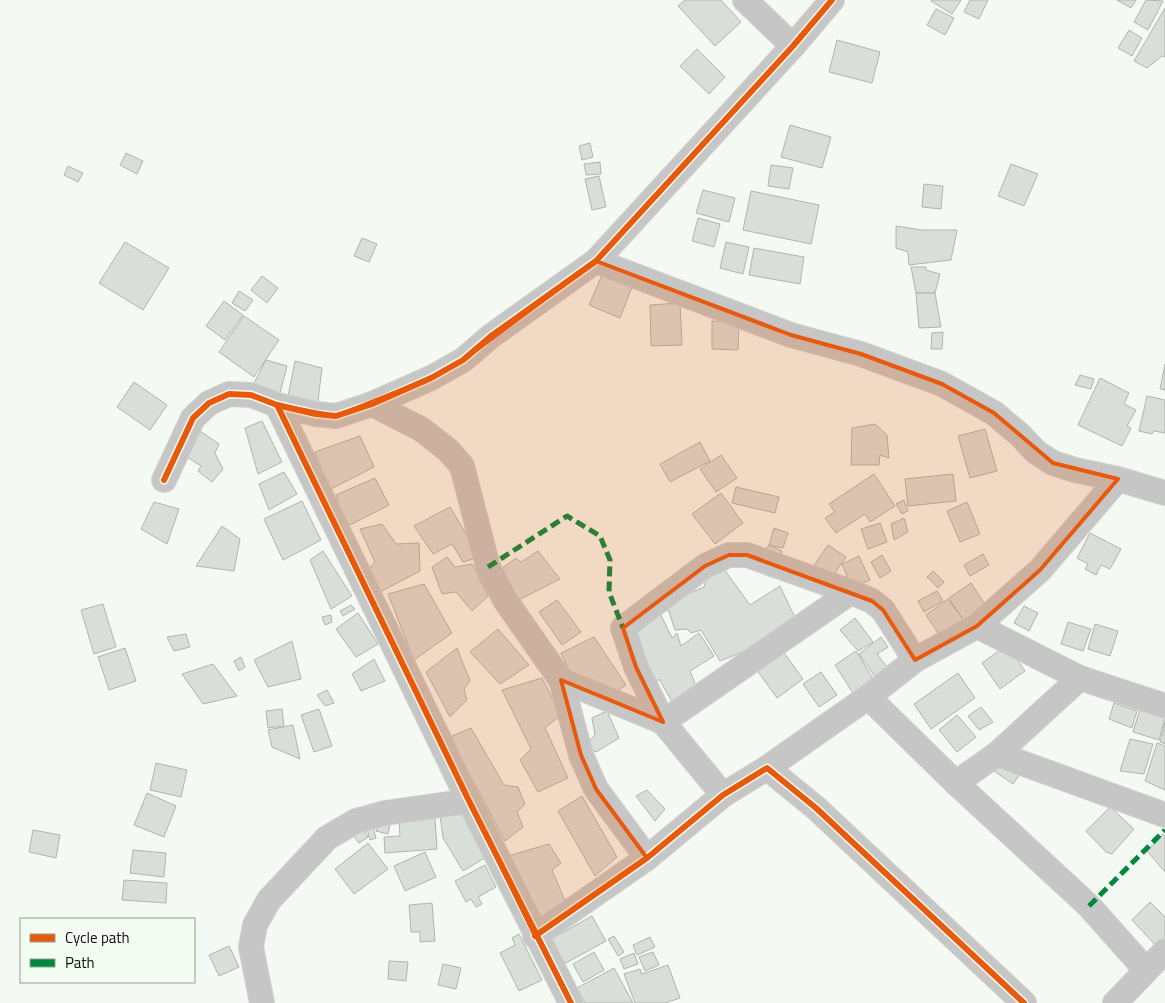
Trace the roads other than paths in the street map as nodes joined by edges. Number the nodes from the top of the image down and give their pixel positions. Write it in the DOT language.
graph roads {
  1 [pos="745,0"];
  2 [pos="832,0"];
  3 [pos="794,46"];
  4 [pos="596,260"];
  5 [pos="372,404"];
  6 [pos="278,405"];
  7 [pos="1118,479"];
  8 [pos="164,480"];
  9 [pos="1165,493"];
  10 [pos="851,592"];
  11 [pos="978,626"];
  12 [pos="915,660"];
  13 [pos="1080,678"];
  14 [pos="561,680"];
  15 [pos="868,697"];
  16 [pos="1165,706"];
  17 [pos="663,722"];
  18 [pos="997,754"];
  19 [pos="767,768"];
  20 [pos="956,783"];
  21 [pos="723,795"];
  22 [pos="469,801"];
  23 [pos="1165,815"];
  24 [pos="647,858"];
  25 [pos="535,936"];
  26 [pos="1165,951"];
  27 [pos="1146,970"];
  28 [pos="262,1003"];
  29 [pos="571,1003"];
  30 [pos="1024,1003"];
  31 [pos="1115,1003"];
  1 -- 3 [label="street"];
  2 -- 3 [label="street"];
  3 -- 4 [label="street"];
  4 -- 5 [label="street"];
  4 -- 7 [label="street"];
  5 -- 6 [label="street"];
  5 -- 14 [label="street"];
  6 -- 8 [label="street"];
  6 -- 22 [label="street"];
  7 -- 9 [label="street"];
  7 -- 11 [label="street"];
  10 -- 12 [label="street"];
  10 -- 17 [label="street"];
  10 -- 17 [label="street"];
  11 -- 12 [label="street"];
  11 -- 13 [label="street"];
  12 -- 15 [label="street"];
  13 -- 16 [label="street"];
  13 -- 18 [label="street"];
  14 -- 17 [label="street"];
  14 -- 24 [label="street"];
  15 -- 19 [label="street"];
  15 -- 20 [label="street"];
  17 -- 21 [label="street"];
  18 -- 20 [label="street"];
  18 -- 23 [label="street"];
  19 -- 21 [label="street"];
  19 -- 30 [label="street"];
  20 -- 27 [label="street"];
  21 -- 24 [label="street"];
  22 -- 25 [label="street"];
  22 -- 28 [label="street"];
  24 -- 25 [label="street"];
  25 -- 29 [label="street"];
  26 -- 27 [label="street"];
  27 -- 31 [label="street"];
}
